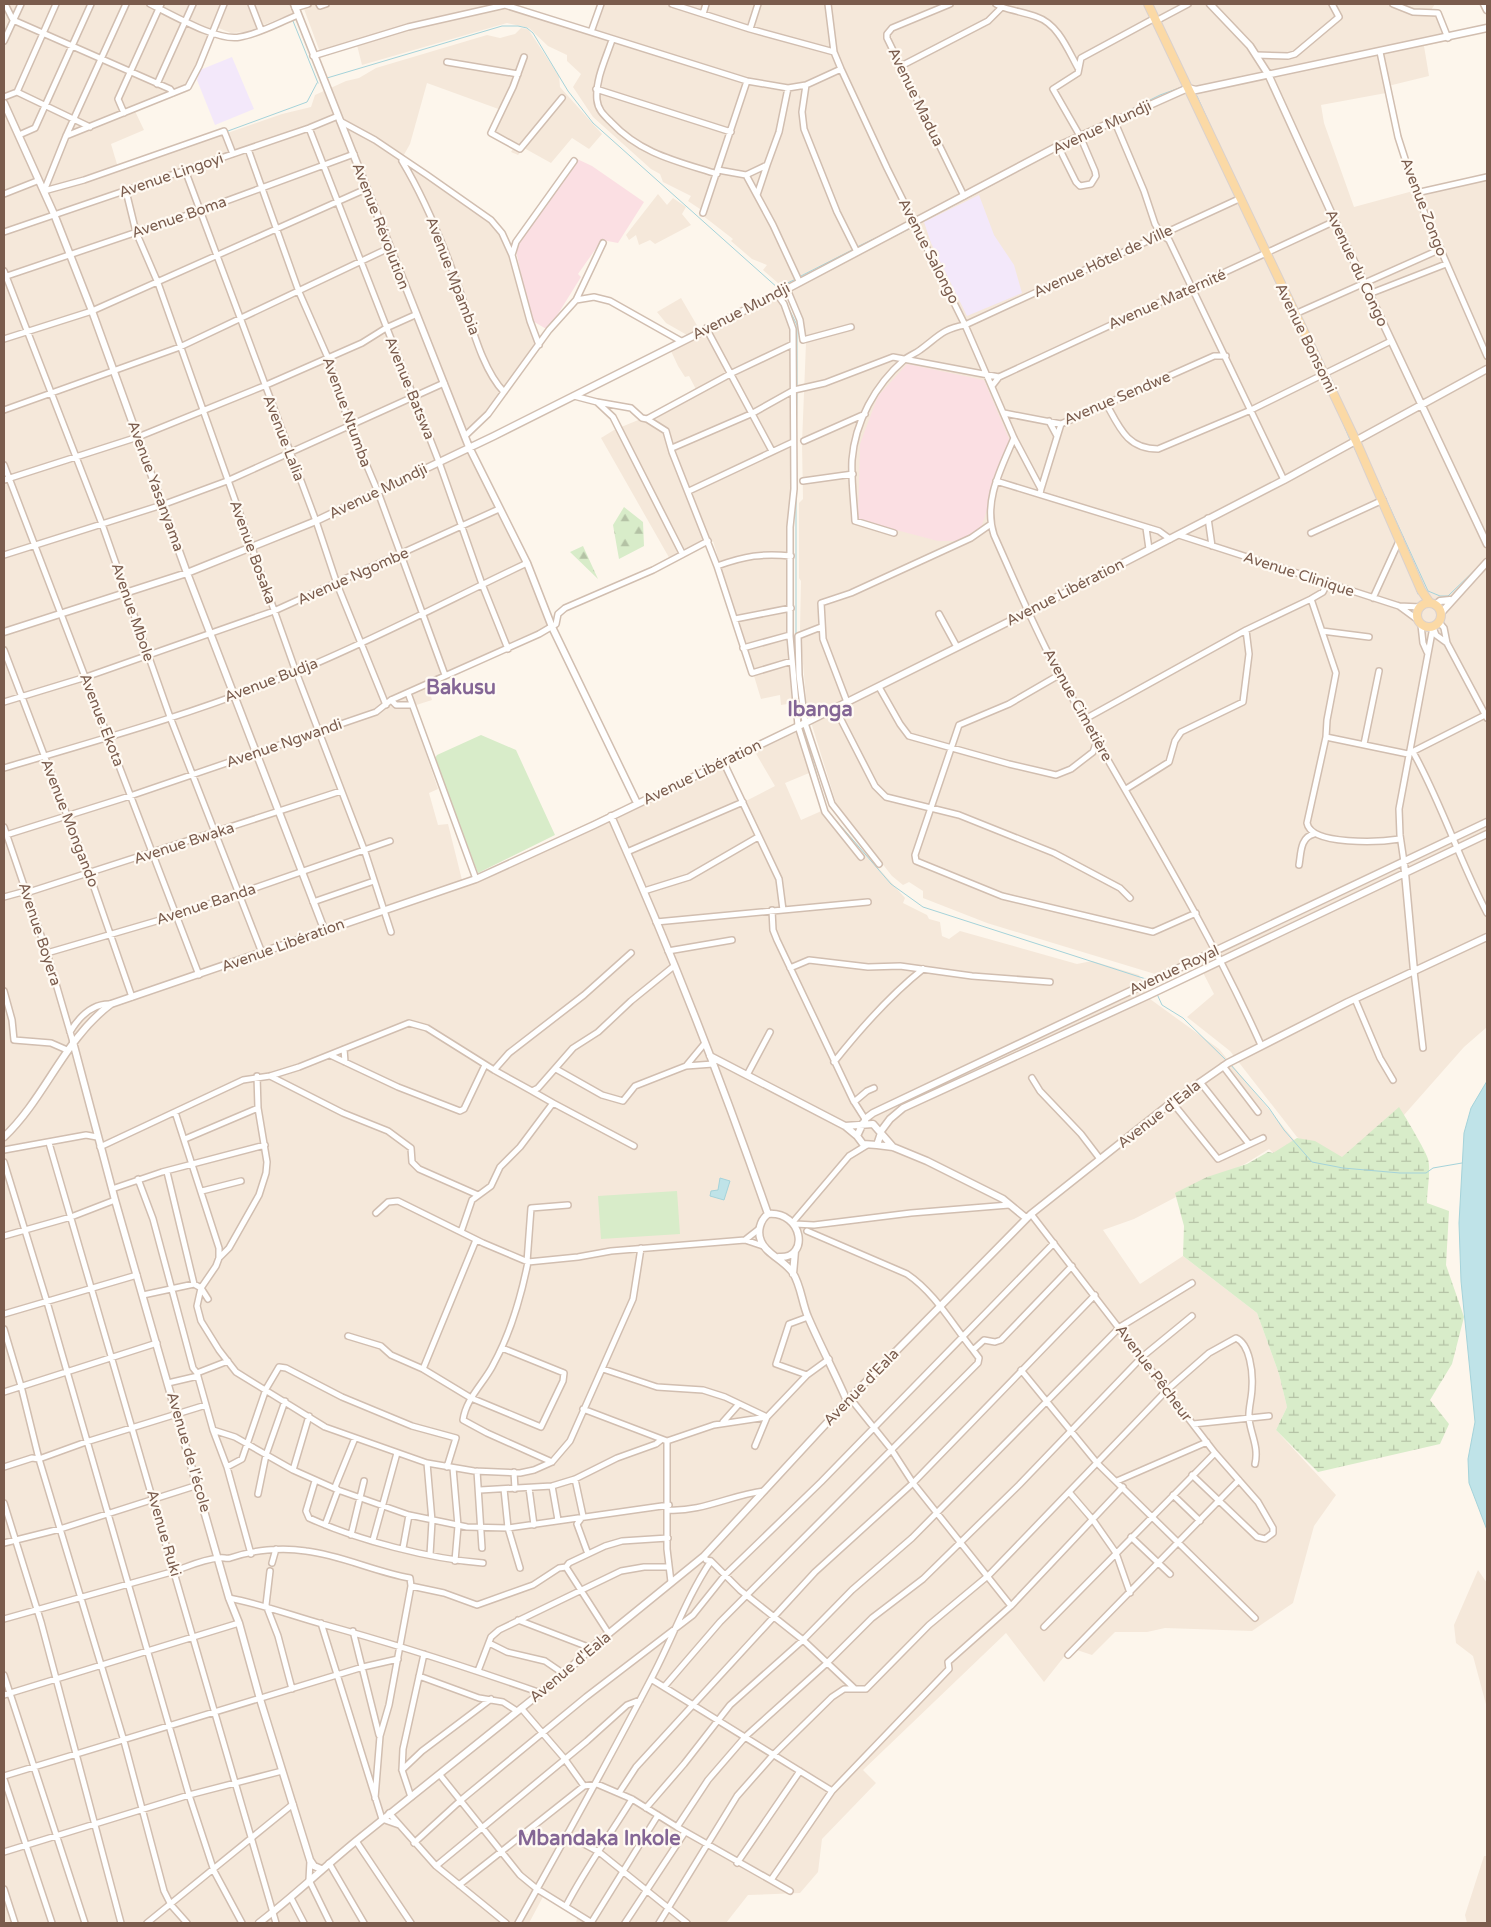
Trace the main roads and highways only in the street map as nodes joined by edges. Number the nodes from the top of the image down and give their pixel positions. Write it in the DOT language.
graph roads {
  1 [pos="1148,4"];
  2 [pos="1421,590"];
  3 [pos="1433,604"];
  4 [pos="1421,606"];
  1 -- 2 [label="main road, Avenue Bonsomi"];
  2 -- 3 [label="main road, Avenue Bonsomi"];
  2 -- 4 [label="main road, Avenue Bonsomi"];
  3 -- 4 [label="main road"];
  3 -- 4 [label="main road"];
}
